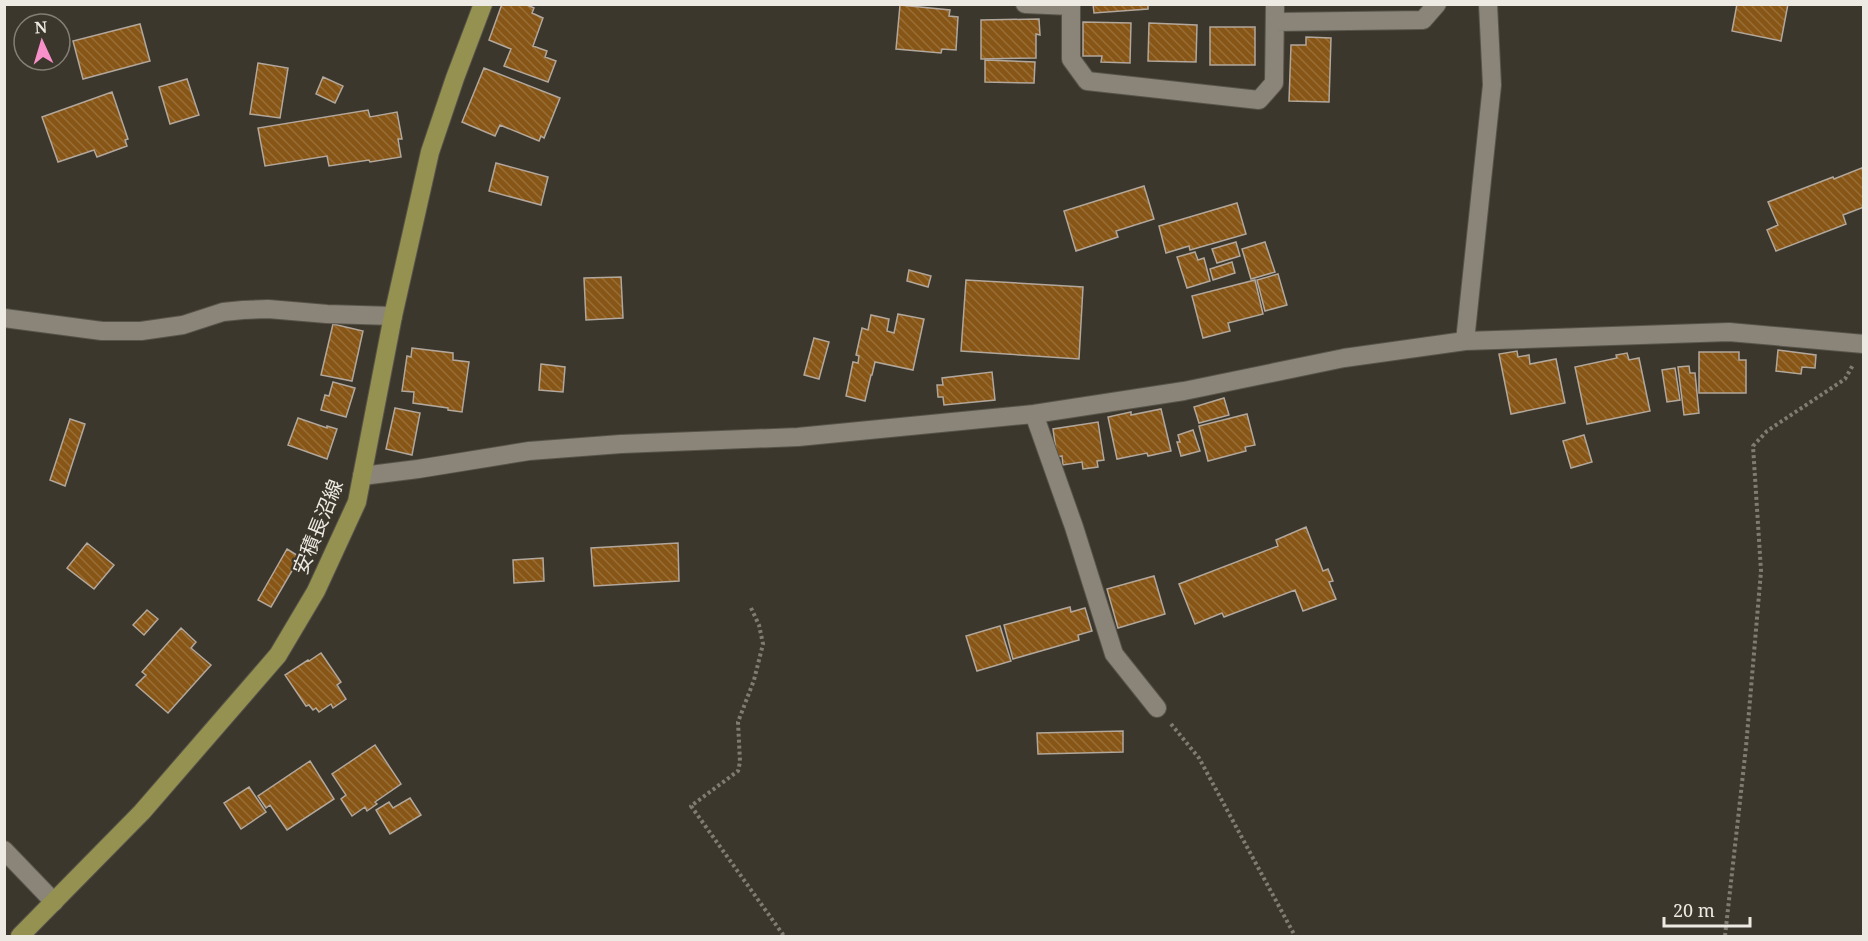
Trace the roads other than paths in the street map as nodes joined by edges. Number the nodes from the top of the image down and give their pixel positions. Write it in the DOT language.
graph roads {
  1 [pos="483,4"];
  2 [pos="1025,4"];
  3 [pos="1437,4"];
  4 [pos="1488,4"];
  5 [pos="1071,5"];
  6 [pos="1275,13"];
  7 [pos="393,316"];
  8 [pos="4,318"];
  9 [pos="1465,341"];
  10 [pos="1861,344"];
  11 [pos="1034,414"];
  12 [pos="362,476"];
  13 [pos="1157,708"];
  14 [pos="4,850"];
  15 [pos="54,902"];
  16 [pos="20,936"];
  1 -- 7 [label="main road, 安積長沼線"];
  2 -- 5 [label="street"];
  3 -- 6 [label="street"];
  4 -- 9 [label="street"];
  5 -- 6 [label="street"];
  7 -- 8 [label="street"];
  7 -- 12 [label="main road, 安積長沼線"];
  9 -- 10 [label="street"];
  9 -- 11 [label="street"];
  11 -- 12 [label="street"];
  11 -- 13 [label="street"];
  12 -- 15 [label="main road, 安積長沼線"];
  14 -- 15 [label="street"];
  15 -- 16 [label="main road, 安積長沼線"];
}
